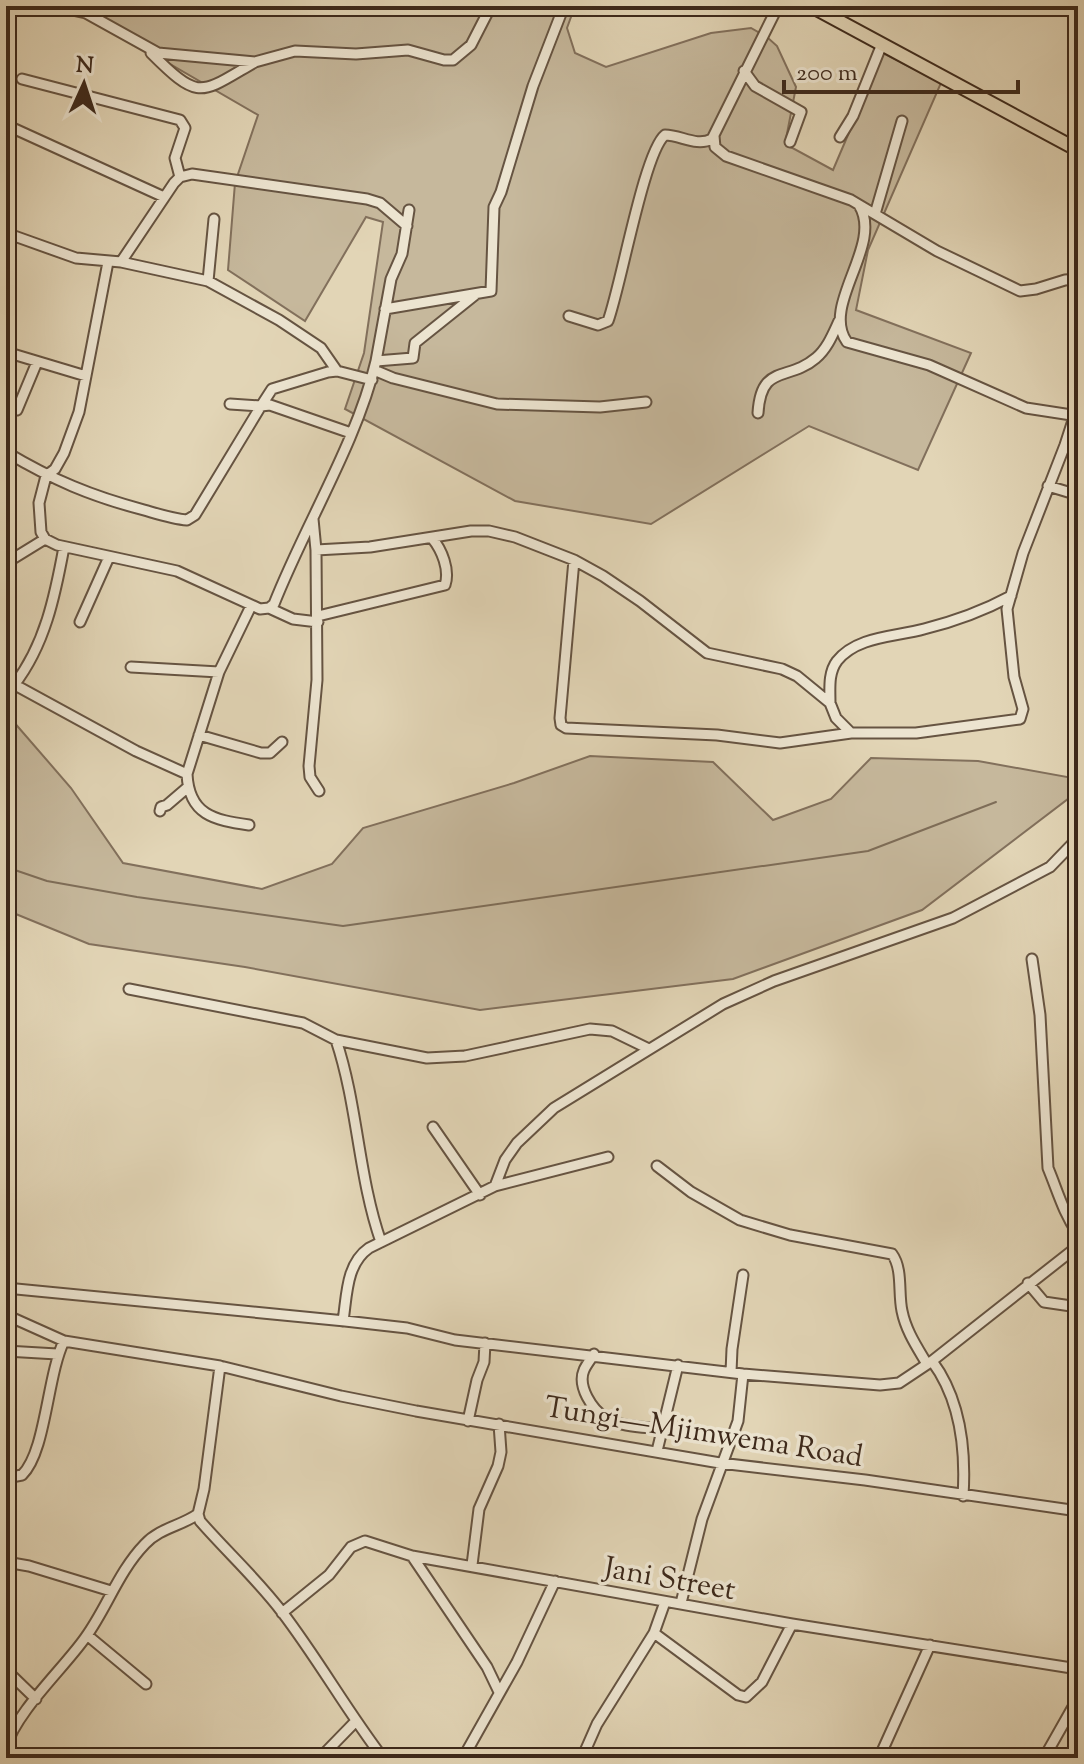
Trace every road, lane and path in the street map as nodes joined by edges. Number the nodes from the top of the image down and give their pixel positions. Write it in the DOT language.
graph roads {
  1 [pos="54,6"];
  2 [pos="491,6"];
  3 [pos="564,6"];
  4 [pos="778,6"];
  5 [pos="811,6"];
  6 [pos="882,44"];
  7 [pos="146,48"];
  8 [pos="255,62"];
  9 [pos="744,71"];
  10 [pos="22,79"];
  11 [pos="902,121"];
  12 [pos="6,125"];
  13 [pos="714,136"];
  14 [pos="840,137"];
  15 [pos="790,142"];
  16 [pos="1078,150"];
  17 [pos="180,177"];
  18 [pos="164,197"];
  19 [pos="859,205"];
  20 [pos="409,210"];
  21 [pos="875,214"];
  22 [pos="214,219"];
  23 [pos="407,226"];
  24 [pos="6,233"];
  25 [pos="108,262"];
  26 [pos="121,262"];
  27 [pos="1078,279"];
  28 [pos="208,281"];
  29 [pos="475,295"];
  30 [pos="385,309"];
  31 [pos="569,316"];
  32 [pos="840,318"];
  33 [pos="6,352"];
  34 [pos="37,362"];
  35 [pos="374,370"];
  36 [pos="337,371"];
  37 [pos="86,376"];
  38 [pos="646,402"];
  39 [pos="230,404"];
  40 [pos="1078,405"];
  41 [pos="261,406"];
  42 [pos="17,410"];
  43 [pos="758,413"];
  44 [pos="1076,416"];
  45 [pos="351,433"];
  46 [pos="6,452"];
  47 [pos="46,476"];
  48 [pos="1048,486"];
  49 [pos="1078,495"];
  50 [pos="313,516"];
  51 [pos="432,538"];
  52 [pos="45,539"];
  53 [pos="64,547"];
  54 [pos="316,550"];
  55 [pos="109,557"];
  56 [pos="574,560"];
  57 [pos="6,563"];
  58 [pos="1011,596"];
  59 [pos="251,606"];
  60 [pos="269,608"];
  61 [pos="318,619"];
  62 [pos="80,622"];
  63 [pos="131,667"];
  64 [pos="219,672"];
  65 [pos="10,683"];
  66 [pos="830,703"];
  67 [pos="851,733"];
  68 [pos="199,735"];
  69 [pos="282,742"];
  70 [pos="187,774"];
  71 [pos="188,787"];
  72 [pos="319,791"];
  73 [pos="160,811"];
  74 [pos="249,825"];
  75 [pos="1078,838"];
  76 [pos="1032,959"];
  77 [pos="129,989"];
  78 [pos="336,1040"];
  79 [pos="649,1049"];
  80 [pos="433,1127"];
  81 [pos="608,1157"];
  82 [pos="657,1166"];
  83 [pos="495,1186"];
  84 [pos="480,1195"];
  85 [pos="1078,1234"];
  86 [pos="381,1242"];
  87 [pos="1078,1246"];
  88 [pos="743,1275"];
  89 [pos="1028,1283"];
  90 [pos="6,1288"];
  91 [pos="1078,1307"];
  92 [pos="6,1315"];
  93 [pos="343,1321"];
  94 [pos="64,1341"];
  95 [pos="485,1343"];
  96 [pos="6,1351"];
  97 [pos="57,1354"];
  98 [pos="594,1354"];
  99 [pos="929,1362"];
  100 [pos="678,1365"];
  101 [pos="220,1366"];
  102 [pos="731,1372"];
  103 [pos="743,1374"];
  104 [pos="468,1421"];
  105 [pos="499,1424"];
  106 [pos="661,1429"];
  107 [pos="657,1451"];
  108 [pos="720,1463"];
  109 [pos="6,1478"];
  110 [pos="963,1496"];
  111 [pos="1078,1511"];
  112 [pos="198,1514"];
  113 [pos="412,1556"];
  114 [pos="6,1562"];
  115 [pos="472,1565"];
  116 [pos="555,1581"];
  117 [pos="111,1591"];
  118 [pos="665,1602"];
  119 [pos="681,1603"];
  120 [pos="282,1613"];
  121 [pos="792,1624"];
  122 [pos="654,1633"];
  123 [pos="87,1635"];
  124 [pos="930,1645"];
  125 [pos="1078,1669"];
  126 [pos="6,1670"];
  127 [pos="146,1684"];
  128 [pos="499,1692"];
  129 [pos="1078,1698"];
  130 [pos="36,1699"];
  131 [pos="355,1722"];
  132 [pos="6,1747"];
  133 [pos="586,1757"];
  134 [pos="320,1758"];
  135 [pos="383,1758"];
  136 [pos="463,1758"];
  137 [pos="879,1758"];
  138 [pos="1044,1758"];
  1 -- 7 [label="street"];
  2 -- 8 [label="street"];
  3 -- 29 [label="street"];
  4 -- 9 [label="street"];
  5 -- 6 [label="main road"];
  6 -- 14 [label="street"];
  6 -- 16 [label="main road"];
  7 -- 8 [label="street"];
  7 -- 8 [label="street"];
  9 -- 13 [label="street"];
  9 -- 15 [label="street"];
  10 -- 17 [label="street"];
  11 -- 21 [label="street"];
  12 -- 18 [label="street"];
  13 -- 19 [label="street"];
  13 -- 31 [label="street"];
  17 -- 18 [label="street"];
  17 -- 23 [label="street"];
  18 -- 26 [label="street"];
  19 -- 21 [label="street"];
  19 -- 32 [label="street"];
  20 -- 23 [label="street"];
  21 -- 27 [label="street"];
  22 -- 28 [label="street"];
  23 -- 30 [label="street"];
  24 -- 25 [label="street"];
  25 -- 26 [label="street"];
  25 -- 37 [label="street"];
  26 -- 28 [label="street"];
  28 -- 36 [label="street"];
  29 -- 30 [label="street"];
  29 -- 35 [label="street"];
  30 -- 35 [label="street"];
  32 -- 43 [label="street"];
  32 -- 44 [label="street"];
  33 -- 34 [label="street"];
  34 -- 37 [label="street"];
  34 -- 42 [label="street"];
  35 -- 36 [label="street"];
  35 -- 38 [label="street"];
  35 -- 45 [label="street"];
  36 -- 41 [label="street"];
  37 -- 47 [label="street"];
  39 -- 41 [label="street"];
  40 -- 44 [label="street"];
  41 -- 45 [label="street"];
  41 -- 47 [label="street"];
  44 -- 48 [label="street"];
  45 -- 50 [label="street"];
  46 -- 47 [label="street"];
  47 -- 52 [label="street"];
  48 -- 49 [label="street"];
  48 -- 58 [label="street"];
  50 -- 54 [label="street"];
  50 -- 60 [label="street"];
  51 -- 54 [label="street"];
  51 -- 56 [label="street"];
  51 -- 61 [label="street"];
  52 -- 53 [label="street"];
  52 -- 57 [label="street"];
  53 -- 55 [label="street"];
  53 -- 65 [label="street"];
  54 -- 61 [label="street"];
  55 -- 59 [label="street"];
  55 -- 62 [label="street"];
  56 -- 66 [label="street"];
  56 -- 67 [label="street"];
  58 -- 66 [label="street"];
  58 -- 67 [label="street"];
  59 -- 60 [label="street"];
  59 -- 64 [label="street"];
  60 -- 61 [label="street"];
  61 -- 72 [label="street"];
  63 -- 64 [label="street"];
  64 -- 68 [label="street"];
  65 -- 70 [label="street"];
  66 -- 67 [label="street"];
  68 -- 69 [label="street"];
  68 -- 70 [label="street"];
  70 -- 71 [label="street"];
  71 -- 73 [label="street"];
  71 -- 74 [label="street"];
  75 -- 79 [label="street"];
  76 -- 85 [label="street"];
  77 -- 78 [label="street"];
  78 -- 79 [label="street"];
  78 -- 86 [label="street"];
  79 -- 83 [label="street"];
  80 -- 84 [label="street"];
  81 -- 83 [label="street"];
  82 -- 99 [label="street"];
  83 -- 84 [label="street"];
  84 -- 86 [label="street"];
  86 -- 93 [label="street"];
  87 -- 89 [label="street"];
  88 -- 102 [label="street"];
  89 -- 91 [label="street"];
  89 -- 99 [label="street"];
  90 -- 93 [label="street"];
  92 -- 94 [label="street, Tungi—Mjimwema Road"];
  93 -- 95 [label="street"];
  94 -- 97 [label="street"];
  94 -- 101 [label="street, Tungi—Mjimwema Road"];
  95 -- 98 [label="street"];
  95 -- 104 [label="street"];
  96 -- 97 [label="street"];
  97 -- 109 [label="street"];
  98 -- 100 [label="street"];
  98 -- 106 [label="street"];
  99 -- 103 [label="street"];
  99 -- 110 [label="street"];
  100 -- 102 [label="street"];
  100 -- 106 [label="street"];
  101 -- 104 [label="street, Tungi—Mjimwema Road"];
  101 -- 112 [label="street"];
  102 -- 103 [label="street"];
  103 -- 108 [label="street"];
  104 -- 105 [label="street, Tungi—Mjimwema Road"];
  105 -- 107 [label="street, Tungi—Mjimwema Road"];
  105 -- 115 [label="street"];
  106 -- 107 [label="street"];
  107 -- 108 [label="street, Tungi—Mjimwema Road"];
  108 -- 110 [label="street, Tungi—Mjimwema Road"];
  108 -- 119 [label="street"];
  110 -- 111 [label="street, Tungi—Mjimwema Road"];
  112 -- 117 [label="street"];
  112 -- 120 [label="street"];
  113 -- 115 [label="street, Jani Street"];
  113 -- 120 [label="street, Jani Street"];
  113 -- 128 [label="street"];
  114 -- 117 [label="street"];
  115 -- 116 [label="street, Jani Street"];
  116 -- 118 [label="street, Jani Street"];
  116 -- 128 [label="street"];
  117 -- 123 [label="street"];
  118 -- 119 [label="street, Jani Street"];
  118 -- 122 [label="street"];
  119 -- 121 [label="street, Jani Street"];
  120 -- 131 [label="street"];
  121 -- 122 [label="street"];
  121 -- 124 [label="street, Jani Street"];
  122 -- 133 [label="street"];
  123 -- 127 [label="street"];
  123 -- 130 [label="street"];
  124 -- 125 [label="street, Jani Street"];
  124 -- 137 [label="street"];
  126 -- 130 [label="street"];
  128 -- 136 [label="street"];
  129 -- 138 [label="street"];
  130 -- 132 [label="street"];
  131 -- 134 [label="street"];
  131 -- 135 [label="street"];
}
